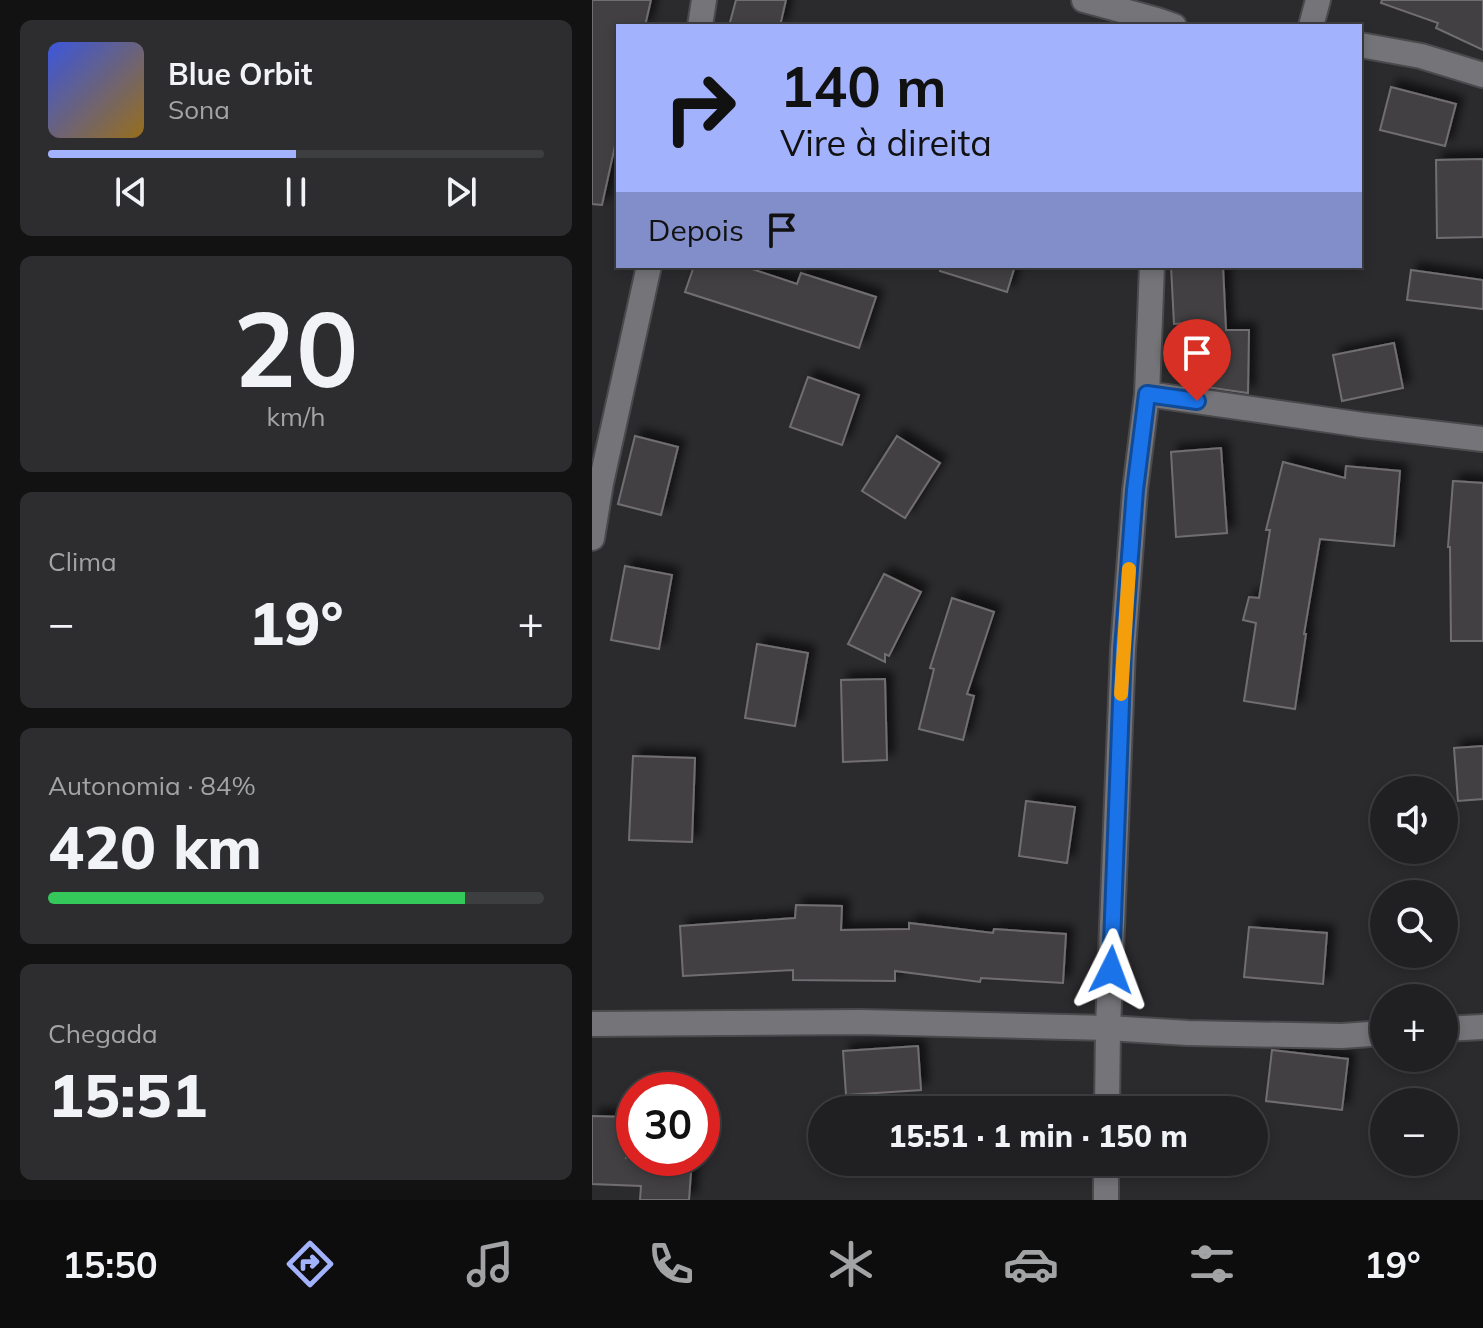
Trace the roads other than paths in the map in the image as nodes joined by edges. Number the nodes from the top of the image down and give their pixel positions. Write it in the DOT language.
graph roads {
  1 [pos="704,0"];
  2 [pos="1084,0"];
  3 [pos="1318,0"];
  4 [pos="700,24"];
  5 [pos="1163,24"];
  6 [pos="1312,24"];
  7 [pos="1362,45"];
  8 [pos="1483,75"];
  9 [pos="649,268"];
  10 [pos="1152,268"];
  11 [pos="1147,394"];
  12 [pos="1483,439"];
  13 [pos="592,538"];
  14 [pos="592,1024"];
  15 [pos="1483,1027"];
  16 [pos="1108,1028"];
  17 [pos="1458,1028"];
  18 [pos="1370,1033"];
  19 [pos="1107,1096"];
  20 [pos="1106,1176"];
  21 [pos="1106,1200"];
  1 -- 4 [label="street"];
  2 -- 5 [label="street"];
  3 -- 6 [label="street"];
  7 -- 8 [label="street"];
  9 -- 13 [label="street"];
  10 -- 11 [label="street"];
  11 -- 12 [label="street"];
  11 -- 16 [label="street"];
  14 -- 16 [label="street"];
  15 -- 17 [label="street"];
  16 -- 18 [label="street"];
  16 -- 19 [label="street"];
  20 -- 21 [label="street"];
}
